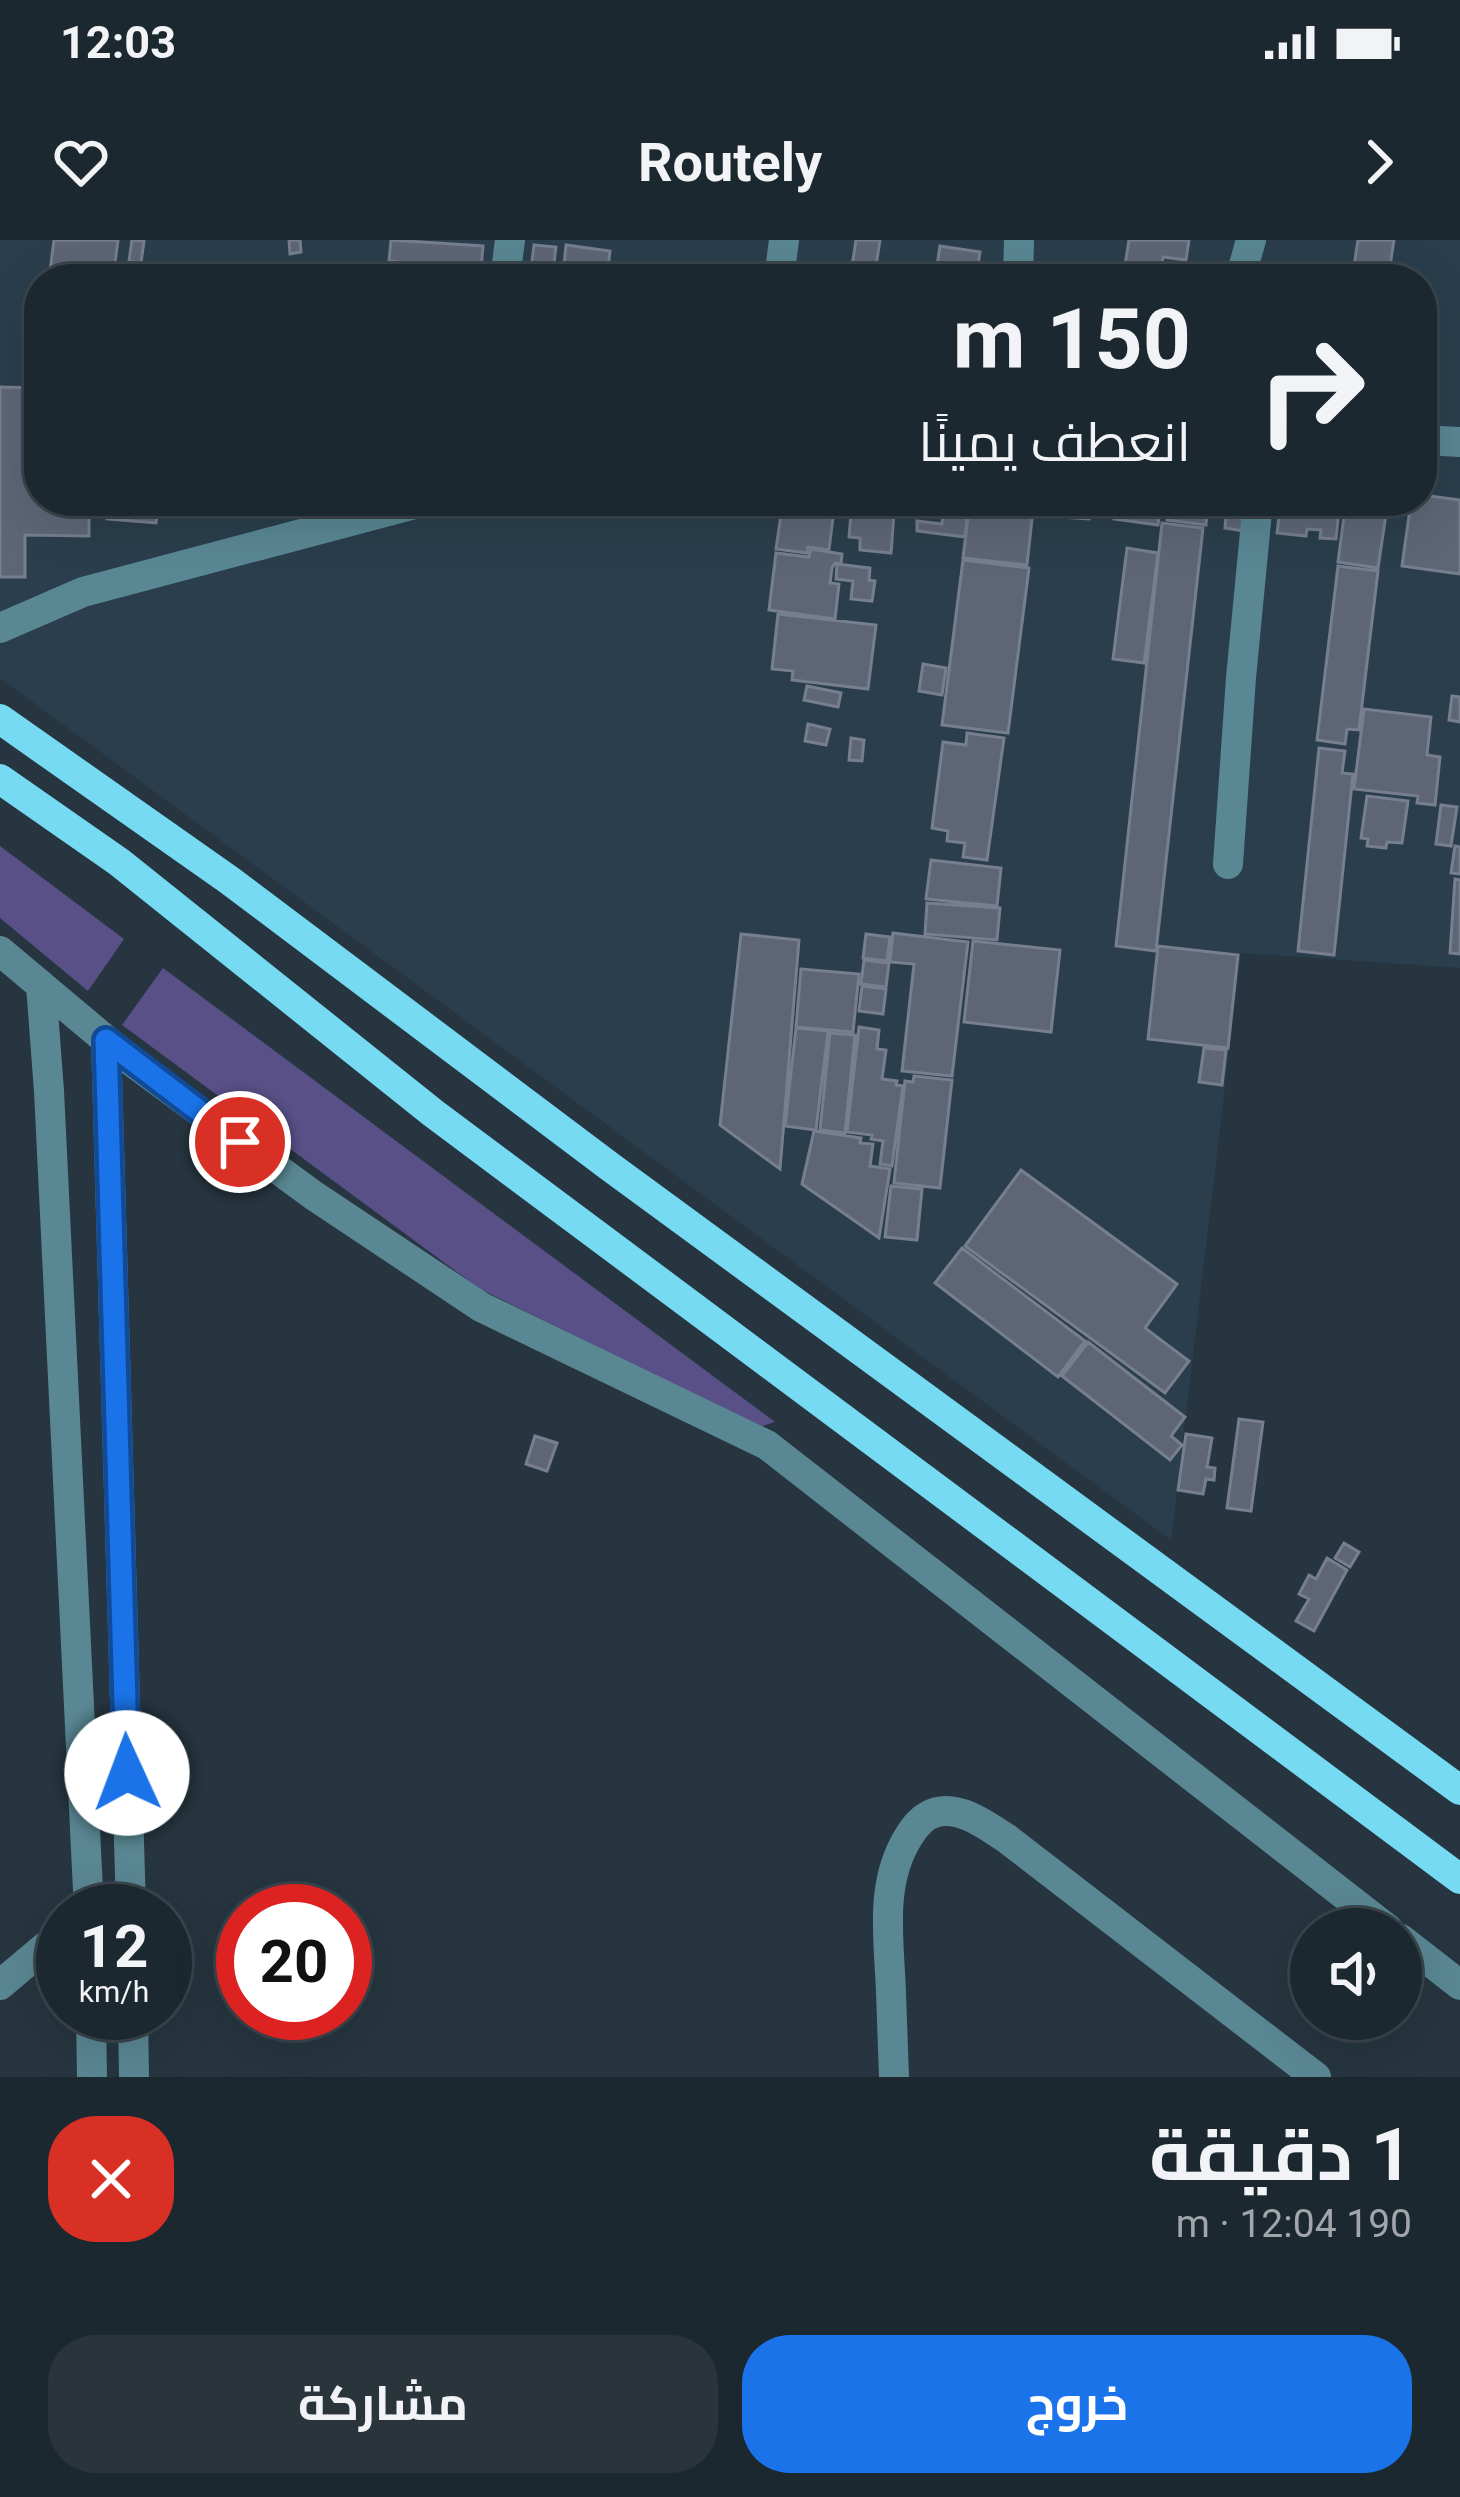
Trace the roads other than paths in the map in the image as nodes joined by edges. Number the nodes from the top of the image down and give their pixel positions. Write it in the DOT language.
graph roads {
  1 [pos="759,240"];
  2 [pos="781,261"];
  3 [pos="369,516"];
  4 [pos="1257,516"];
  5 [pos="0,628"];
  6 [pos="0,719"];
  7 [pos="0,779"];
  8 [pos="1228,864"];
  9 [pos="0,951"];
  10 [pos="41,985"];
  11 [pos="106,1040"];
  12 [pos="1460,1790"];
  13 [pos="1460,1879"];
  14 [pos="88,1884"];
  15 [pos="130,1884"];
  16 [pos="1361,1908"];
  17 [pos="36,1955"];
  18 [pos="1422,1955"];
  19 [pos="0,1985"];
  20 [pos="1460,1985"];
  21 [pos="91,2040"];
  22 [pos="133,2040"];
  23 [pos="92,2077"];
  24 [pos="134,2077"];
  25 [pos="895,2077"];
  26 [pos="1316,2077"];
  1 -- 2 [label="street"];
  3 -- 5 [label="street"];
  4 -- 8 [label="street"];
  6 -- 12 [label="main road"];
  7 -- 13 [label="main road"];
  9 -- 10 [label="street"];
  10 -- 11 [label="street"];
  10 -- 14 [label="street"];
  11 -- 15 [label="street"];
  11 -- 16 [label="street"];
  17 -- 19 [label="street"];
  18 -- 20 [label="street"];
  21 -- 23 [label="street"];
  22 -- 24 [label="street"];
  25 -- 26 [label="street"];
}
